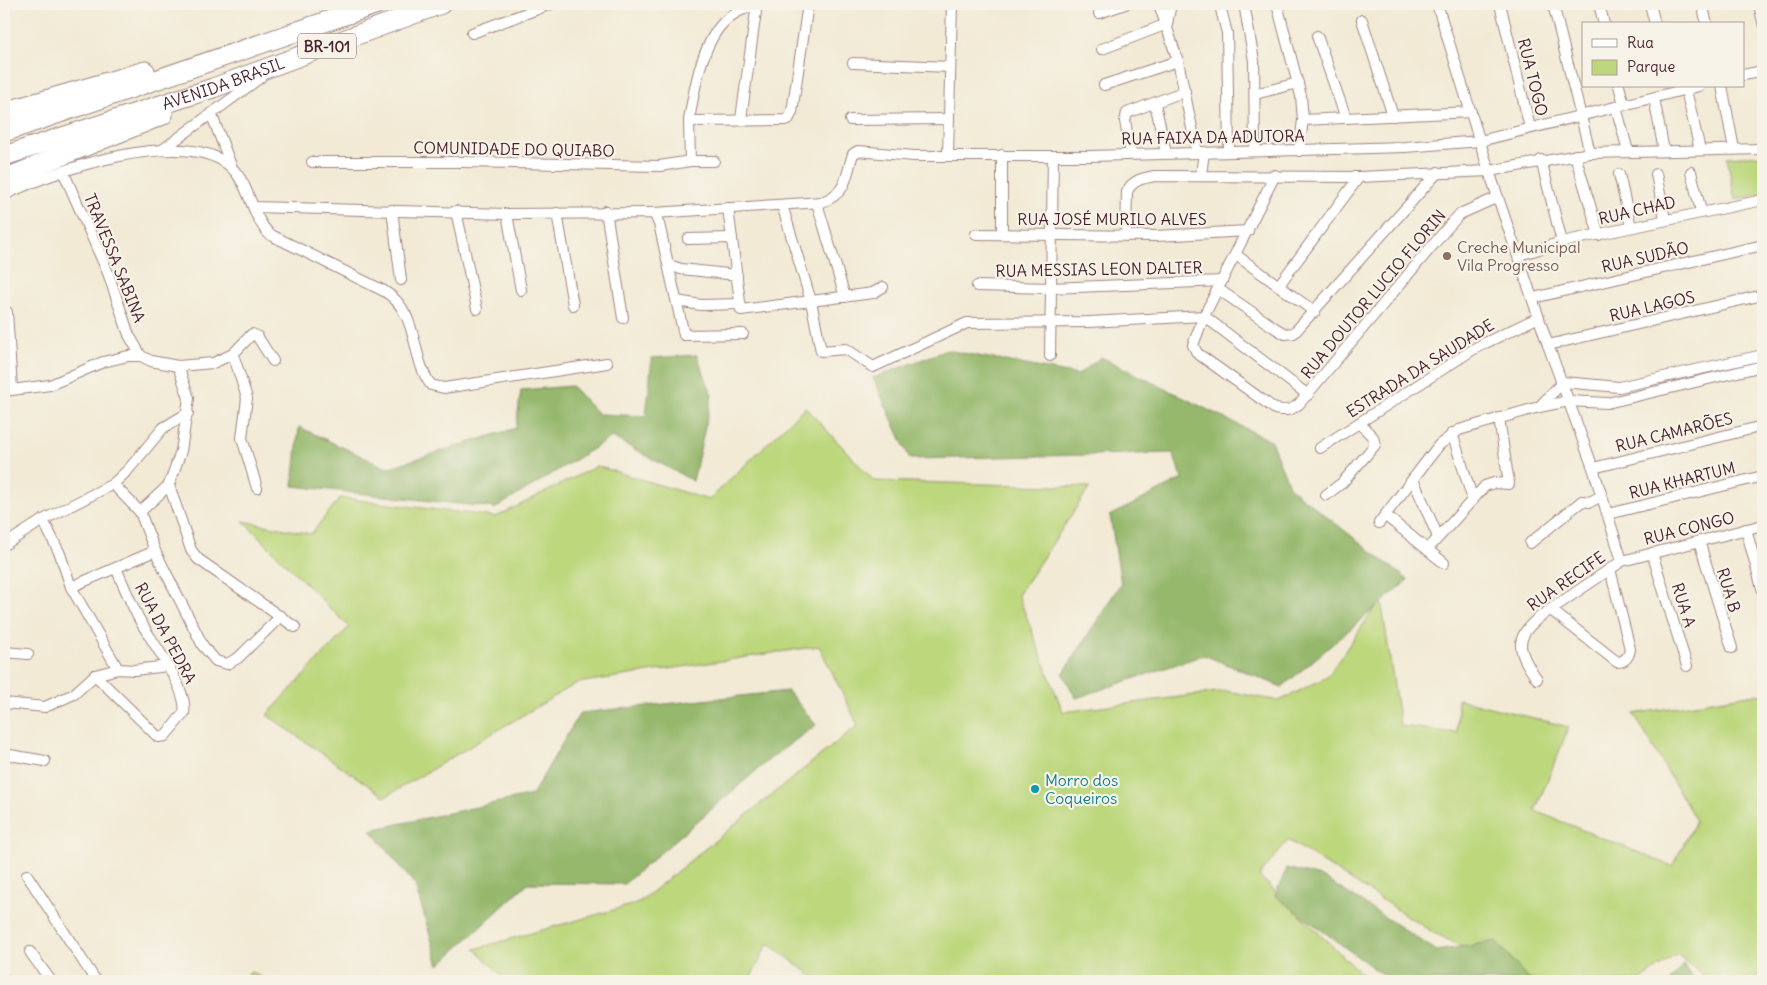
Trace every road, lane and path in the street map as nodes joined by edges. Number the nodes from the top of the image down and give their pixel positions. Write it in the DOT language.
graph roads {
  1 [pos="377,4"];
  2 [pos="441,4"];
  3 [pos="551,4"];
  4 [pos="758,4"];
  5 [pos="808,4"];
  6 [pos="952,4"];
  7 [pos="1125,4"];
  8 [pos="1159,4"];
  9 [pos="1171,4"];
  10 [pos="1244,4"];
  11 [pos="1276,4"];
  12 [pos="1437,4"];
  13 [pos="1500,4"];
  14 [pos="1553,4"];
  15 [pos="1599,4"];
  16 [pos="1650,4"];
  17 [pos="1702,4"];
  18 [pos="1759,4"];
  19 [pos="1220,6"];
  20 [pos="1099,13"];
  21 [pos="1362,20"];
  22 [pos="1604,22"];
  23 [pos="1654,22"];
  24 [pos="1706,22"];
  25 [pos="1763,22"];
  26 [pos="1167,24"];
  27 [pos="472,33"];
  28 [pos="1318,36"];
  29 [pos="1102,49"];
  30 [pos="210,60"];
  31 [pos="1178,61"];
  32 [pos="853,63"];
  33 [pos="278,64"];
  34 [pos="950,67"];
  35 [pos="1763,71"];
  36 [pos="1744,75"];
  37 [pos="1298,84"];
  38 [pos="1104,85"];
  39 [pos="213,88"];
  40 [pos="1619,88"];
  41 [pos="1692,88"];
  42 [pos="1722,88"];
  43 [pos="1670,90"];
  44 [pos="1686,90"];
  45 [pos="1185,92"];
  46 [pos="1255,94"];
  47 [pos="1654,98"];
  48 [pos="1155,103"];
  49 [pos="1620,105"];
  50 [pos="4,112"];
  51 [pos="1471,112"];
  52 [pos="211,114"];
  53 [pos="1393,116"];
  54 [pos="1580,116"];
  55 [pos="1346,118"];
  56 [pos="741,119"];
  57 [pos="949,119"];
  58 [pos="850,120"];
  59 [pos="1303,120"];
  60 [pos="689,127"];
  61 [pos="1530,128"];
  62 [pos="4,132"];
  63 [pos="1480,141"];
  64 [pos="1734,149"];
  65 [pos="1763,149"];
  66 [pos="101,150"];
  67 [pos="1700,150"];
  68 [pos="161,151"];
  69 [pos="1228,151"];
  70 [pos="1255,151"];
  71 [pos="1299,151"];
  72 [pos="1628,151"];
  73 [pos="1664,151"];
  74 [pos="1166,152"];
  75 [pos="1201,152"];
  76 [pos="1590,153"];
  77 [pos="948,154"];
  78 [pos="1131,154"];
  79 [pos="1002,155"];
  80 [pos="1575,155"];
  81 [pos="4,156"];
  82 [pos="1053,156"];
  83 [pos="1541,160"];
  84 [pos="690,161"];
  85 [pos="714,161"];
  86 [pos="312,162"];
  87 [pos="232,168"];
  88 [pos="1489,170"];
  89 [pos="63,171"];
  90 [pos="1438,172"];
  91 [pos="1691,172"];
  92 [pos="1619,174"];
  93 [pos="1656,174"];
  94 [pos="1201,175"];
  95 [pos="1275,176"];
  96 [pos="1359,177"];
  97 [pos="4,179"];
  98 [pos="4,195"];
  99 [pos="1498,197"];
  100 [pos="1763,200"];
  101 [pos="817,203"];
  102 [pos="782,204"];
  103 [pos="254,208"];
  104 [pos="728,208"];
  105 [pos="392,210"];
  106 [pos="456,211"];
  107 [pos="606,212"];
  108 [pos="1701,212"];
  109 [pos="557,213"];
  110 [pos="654,213"];
  111 [pos="507,214"];
  112 [pos="1665,220"];
  113 [pos="1631,227"];
  114 [pos="1248,231"];
  115 [pos="976,234"];
  116 [pos="1002,234"];
  117 [pos="1599,234"];
  118 [pos="1051,236"];
  119 [pos="1126,236"];
  120 [pos="732,238"];
  121 [pos="688,239"];
  122 [pos="1562,242"];
  123 [pos="1763,245"];
  124 [pos="1236,255"];
  125 [pos="1519,255"];
  126 [pos="669,265"];
  127 [pos="736,275"];
  128 [pos="401,280"];
  129 [pos="1220,285"];
  130 [pos="977,286"];
  131 [pos="1279,286"];
  132 [pos="883,287"];
  133 [pos="1051,288"];
  134 [pos="521,290"];
  135 [pos="1763,295"];
  136 [pos="845,297"];
  137 [pos="1533,298"];
  138 [pos="677,301"];
  139 [pos="811,301"];
  140 [pos="740,304"];
  141 [pos="573,305"];
  142 [pos="477,309"];
  143 [pos="6,312"];
  144 [pos="1315,312"];
  145 [pos="1204,316"];
  146 [pos="1539,317"];
  147 [pos="623,318"];
  148 [pos="1051,323"];
  149 [pos="743,334"];
  150 [pos="1548,345"];
  151 [pos="234,354"];
  152 [pos="1763,355"];
  153 [pos="141,356"];
  154 [pos="1050,356"];
  155 [pos="273,361"];
  156 [pos="608,363"];
  157 [pos="178,366"];
  158 [pos="1763,366"];
  159 [pos="1563,382"];
  160 [pos="8,390"];
  161 [pos="1308,395"];
  162 [pos="1569,401"];
  163 [pos="1540,407"];
  164 [pos="188,413"];
  165 [pos="1499,418"];
  166 [pos="1359,423"];
  167 [pos="1763,426"];
  168 [pos="1452,434"];
  169 [pos="1320,448"];
  170 [pos="1593,468"];
  171 [pos="1763,476"];
  172 [pos="1413,479"];
  173 [pos="113,484"];
  174 [pos="169,485"];
  175 [pos="257,488"];
  176 [pos="1326,495"];
  177 [pos="1601,496"];
  178 [pos="1473,500"];
  179 [pos="140,512"];
  180 [pos="1608,514"];
  181 [pos="43,520"];
  182 [pos="1763,525"];
  183 [pos="1746,529"];
  184 [pos="1438,537"];
  185 [pos="1698,541"];
  186 [pos="1530,543"];
  187 [pos="4,545"];
  188 [pos="1428,549"];
  189 [pos="154,552"];
  190 [pos="1652,553"];
  191 [pos="1622,561"];
  192 [pos="1444,563"];
  193 [pos="116,568"];
  194 [pos="1610,570"];
  195 [pos="71,587"];
  196 [pos="1763,592"];
  197 [pos="1550,610"];
  198 [pos="281,616"];
  199 [pos="295,627"];
  200 [pos="1732,648"];
  201 [pos="4,652"];
  202 [pos="28,654"];
  203 [pos="168,666"];
  204 [pos="1688,666"];
  205 [pos="118,669"];
  206 [pos="95,674"];
  207 [pos="1537,679"];
  208 [pos="4,703"];
  209 [pos="4,754"];
  210 [pos="46,760"];
  211 [pos="27,875"];
  212 [pos="30,952"];
  213 [pos="4,978"];
  214 [pos="6,981"];
  215 [pos="51,981"];
  216 [pos="96,981"];
  1 -- 30 [label="highway, AVENIDA BRASIL / BR-101"];
  2 -- 33 [label="highway, AVENIDA BRASIL / BR-101"];
  3 -- 27 [label="street"];
  4 -- 56 [label="street"];
  4 -- 60 [label="street"];
  5 -- 56 [label="street"];
  6 -- 34 [label="street"];
  7 -- 20 [label="street"];
  8 -- 26 [label="street"];
  9 -- 26 [label="street"];
  10 -- 46 [label="street"];
  11 -- 37 [label="street"];
  12 -- 51 [label="street"];
  13 -- 61 [label="street, RUA TOGO"];
  14 -- 54 [label="street"];
  15 -- 22 [label="street"];
  16 -- 23 [label="street"];
  17 -- 24 [label="street"];
  18 -- 25 [label="street"];
  19 -- 69 [label="street"];
  21 -- 53 [label="street"];
  26 -- 29 [label="street"];
  26 -- 31 [label="street"];
  28 -- 55 [label="street"];
  30 -- 50 [label="highway"];
  30 -- 62 [label="highway, AVENIDA BRASIL / BR-101"];
  31 -- 38 [label="street"];
  31 -- 45 [label="street"];
  32 -- 34 [label="street"];
  33 -- 39 [label="highway, AVENIDA BRASIL / BR-101"];
  33 -- 52 [label="street"];
  34 -- 57 [label="street"];
  35 -- 36 [label="street"];
  37 -- 46 [label="street"];
  37 -- 59 [label="street"];
  39 -- 66 [label="highway"];
  39 -- 81 [label="highway, AVENIDA BRASIL / BR-101"];
  40 -- 49 [label="street"];
  41 -- 44 [label="street, RUA FAIXA DA ADUTORA"];
  42 -- 64 [label="street"];
  43 -- 44 [label="street, RUA FAIXA DA ADUTORA"];
  43 -- 47 [label="street, RUA FAIXA DA ADUTORA"];
  44 -- 67 [label="street"];
  45 -- 48 [label="street"];
  45 -- 75 [label="street"];
  46 -- 70 [label="street"];
  47 -- 49 [label="street, RUA FAIXA DA ADUTORA"];
  47 -- 73 [label="street"];
  48 -- 74 [label="street"];
  48 -- 78 [label="street"];
  49 -- 54 [label="street, RUA FAIXA DA ADUTORA"];
  49 -- 72 [label="street"];
  51 -- 53 [label="street"];
  51 -- 63 [label="street"];
  52 -- 68 [label="street"];
  52 -- 87 [label="street"];
  53 -- 55 [label="street"];
  54 -- 61 [label="street, RUA FAIXA DA ADUTORA"];
  54 -- 76 [label="street"];
  55 -- 59 [label="street"];
  56 -- 60 [label="street"];
  57 -- 58 [label="street"];
  57 -- 77 [label="street"];
  59 -- 71 [label="street"];
  60 -- 84 [label="street"];
  61 -- 63 [label="street, RUA FAIXA DA ADUTORA"];
  63 -- 71 [label="street, RUA FAIXA DA ADUTORA"];
  63 -- 88 [label="street"];
  64 -- 65 [label="street"];
  64 -- 67 [label="street"];
  66 -- 68 [label="street"];
  66 -- 89 [label="street"];
  66 -- 97 [label="highway"];
  67 -- 73 [label="street"];
  68 -- 87 [label="street"];
  69 -- 70 [label="street, RUA FAIXA DA ADUTORA"];
  69 -- 75 [label="street, RUA FAIXA DA ADUTORA"];
  70 -- 71 [label="street, RUA FAIXA DA ADUTORA"];
  72 -- 73 [label="street"];
  72 -- 76 [label="street"];
  74 -- 75 [label="street, RUA FAIXA DA ADUTORA"];
  74 -- 78 [label="street, RUA FAIXA DA ADUTORA"];
  75 -- 94 [label="street"];
  76 -- 80 [label="street"];
  77 -- 79 [label="street, RUA FAIXA DA ADUTORA"];
  77 -- 101 [label="street, RUA FAIXA DA ADUTORA"];
  78 -- 82 [label="street, RUA FAIXA DA ADUTORA"];
  79 -- 82 [label="street, RUA FAIXA DA ADUTORA"];
  79 -- 116 [label="street"];
  80 -- 83 [label="street"];
  80 -- 117 [label="street"];
  82 -- 118 [label="street"];
  83 -- 88 [label="street"];
  83 -- 122 [label="street"];
  84 -- 85 [label="street, COMUNIDADE DO QUIABO"];
  84 -- 86 [label="street, COMUNIDADE DO QUIABO"];
  87 -- 103 [label="street"];
  88 -- 90 [label="street"];
  88 -- 99 [label="street"];
  89 -- 98 [label="street"];
  89 -- 153 [label="street, TRAVESSA SABINA"];
  90 -- 96 [label="street"];
  90 -- 144 [label="street"];
  91 -- 108 [label="street"];
  92 -- 113 [label="street"];
  93 -- 112 [label="street"];
  94 -- 95 [label="street"];
  94 -- 119 [label="street"];
  95 -- 96 [label="street"];
  95 -- 114 [label="street"];
  96 -- 131 [label="street"];
  99 -- 125 [label="street"];
  99 -- 161 [label="street, RUA DOUTOR LUCIO FLORIN"];
  100 -- 108 [label="street, RUA CHAD"];
  101 -- 102 [label="street"];
  101 -- 136 [label="street"];
  102 -- 104 [label="street"];
  102 -- 139 [label="street"];
  103 -- 105 [label="street"];
  103 -- 156 [label="street"];
  104 -- 110 [label="street"];
  104 -- 120 [label="street"];
  105 -- 106 [label="street"];
  105 -- 128 [label="street"];
  106 -- 111 [label="street"];
  106 -- 142 [label="street"];
  107 -- 109 [label="street"];
  107 -- 110 [label="street"];
  107 -- 147 [label="street"];
  108 -- 112 [label="street, RUA CHAD"];
  109 -- 111 [label="street"];
  109 -- 141 [label="street"];
  110 -- 126 [label="street"];
  111 -- 134 [label="street"];
  112 -- 113 [label="street, RUA CHAD"];
  113 -- 117 [label="street, RUA CHAD"];
  114 -- 119 [label="street, RUA JOSÉ MURILO ALVES"];
  114 -- 124 [label="street"];
  115 -- 116 [label="street, RUA JOSÉ MURILO ALVES"];
  116 -- 118 [label="street, RUA JOSÉ MURILO ALVES"];
  117 -- 122 [label="street, RUA CHAD"];
  118 -- 119 [label="street, RUA JOSÉ MURILO ALVES"];
  118 -- 133 [label="street"];
  120 -- 121 [label="street"];
  120 -- 127 [label="street"];
  122 -- 125 [label="street, RUA CHAD"];
  123 -- 137 [label="street, RUA SUDÃO"];
  124 -- 129 [label="street"];
  124 -- 131 [label="street"];
  125 -- 137 [label="street"];
  126 -- 127 [label="street"];
  126 -- 138 [label="street"];
  127 -- 140 [label="street"];
  129 -- 133 [label="street, RUA MESSIAS LEON DALTER"];
  129 -- 144 [label="street"];
  129 -- 145 [label="street"];
  130 -- 133 [label="street, RUA MESSIAS LEON DALTER"];
  131 -- 144 [label="street"];
  132 -- 136 [label="street"];
  133 -- 148 [label="street"];
  135 -- 150 [label="street, RUA LAGOS"];
  136 -- 139 [label="street"];
  137 -- 146 [label="street"];
  138 -- 140 [label="street"];
  138 -- 149 [label="street"];
  139 -- 140 [label="street"];
  139 -- 148 [label="street"];
  143 -- 160 [label="street"];
  145 -- 148 [label="street"];
  145 -- 161 [label="street"];
  145 -- 161 [label="street, RUA DOUTOR LUCIO FLORIN"];
  146 -- 150 [label="street"];
  146 -- 166 [label="street, ESTRADA DA SAUDADE"];
  148 -- 154 [label="street"];
  150 -- 159 [label="street"];
  151 -- 155 [label="street"];
  151 -- 157 [label="street"];
  151 -- 175 [label="street"];
  152 -- 159 [label="street"];
  153 -- 157 [label="street"];
  153 -- 160 [label="street"];
  157 -- 164 [label="street"];
  158 -- 162 [label="street"];
  159 -- 162 [label="street"];
  159 -- 163 [label="street"];
  162 -- 163 [label="street"];
  162 -- 170 [label="street"];
  163 -- 165 [label="street"];
  164 -- 173 [label="street"];
  164 -- 174 [label="street"];
  165 -- 168 [label="street"];
  165 -- 178 [label="street"];
  166 -- 169 [label="street, ESTRADA DA SAUDADE"];
  166 -- 176 [label="street"];
  167 -- 170 [label="street, RUA CAMARÕES"];
  168 -- 172 [label="street"];
  168 -- 178 [label="street"];
  170 -- 177 [label="street"];
  171 -- 180 [label="street, RUA KHARTUM"];
  172 -- 184 [label="street"];
  172 -- 188 [label="street"];
  173 -- 179 [label="street"];
  173 -- 181 [label="street"];
  174 -- 179 [label="street"];
  174 -- 198 [label="street"];
  177 -- 180 [label="street"];
  177 -- 186 [label="street"];
  178 -- 184 [label="street"];
  179 -- 189 [label="street"];
  180 -- 191 [label="street"];
  181 -- 187 [label="street"];
  181 -- 195 [label="street"];
  182 -- 183 [label="street, RUA CONGO"];
  183 -- 185 [label="street, RUA CONGO"];
  183 -- 196 [label="street"];
  184 -- 188 [label="street"];
  185 -- 190 [label="street, RUA CONGO"];
  185 -- 200 [label="street, RUA B"];
  188 -- 192 [label="street"];
  189 -- 193 [label="street"];
  189 -- 198 [label="street"];
  190 -- 191 [label="street, RUA CONGO"];
  190 -- 204 [label="street, RUA A"];
  191 -- 194 [label="street, RUA RECIFE"];
  193 -- 195 [label="street"];
  193 -- 203 [label="street, RUA DA PEDRA"];
  194 -- 197 [label="street, RUA RECIFE"];
  194 -- 197 [label="street"];
  195 -- 205 [label="street"];
  197 -- 207 [label="street, RUA RECIFE"];
  198 -- 199 [label="street"];
  201 -- 202 [label="street"];
  203 -- 205 [label="street"];
  203 -- 206 [label="street, RUA DA PEDRA"];
  205 -- 206 [label="street"];
  206 -- 208 [label="street"];
  209 -- 210 [label="street"];
  211 -- 216 [label="street"];
  212 -- 215 [label="street"];
  213 -- 214 [label="street"];
}
